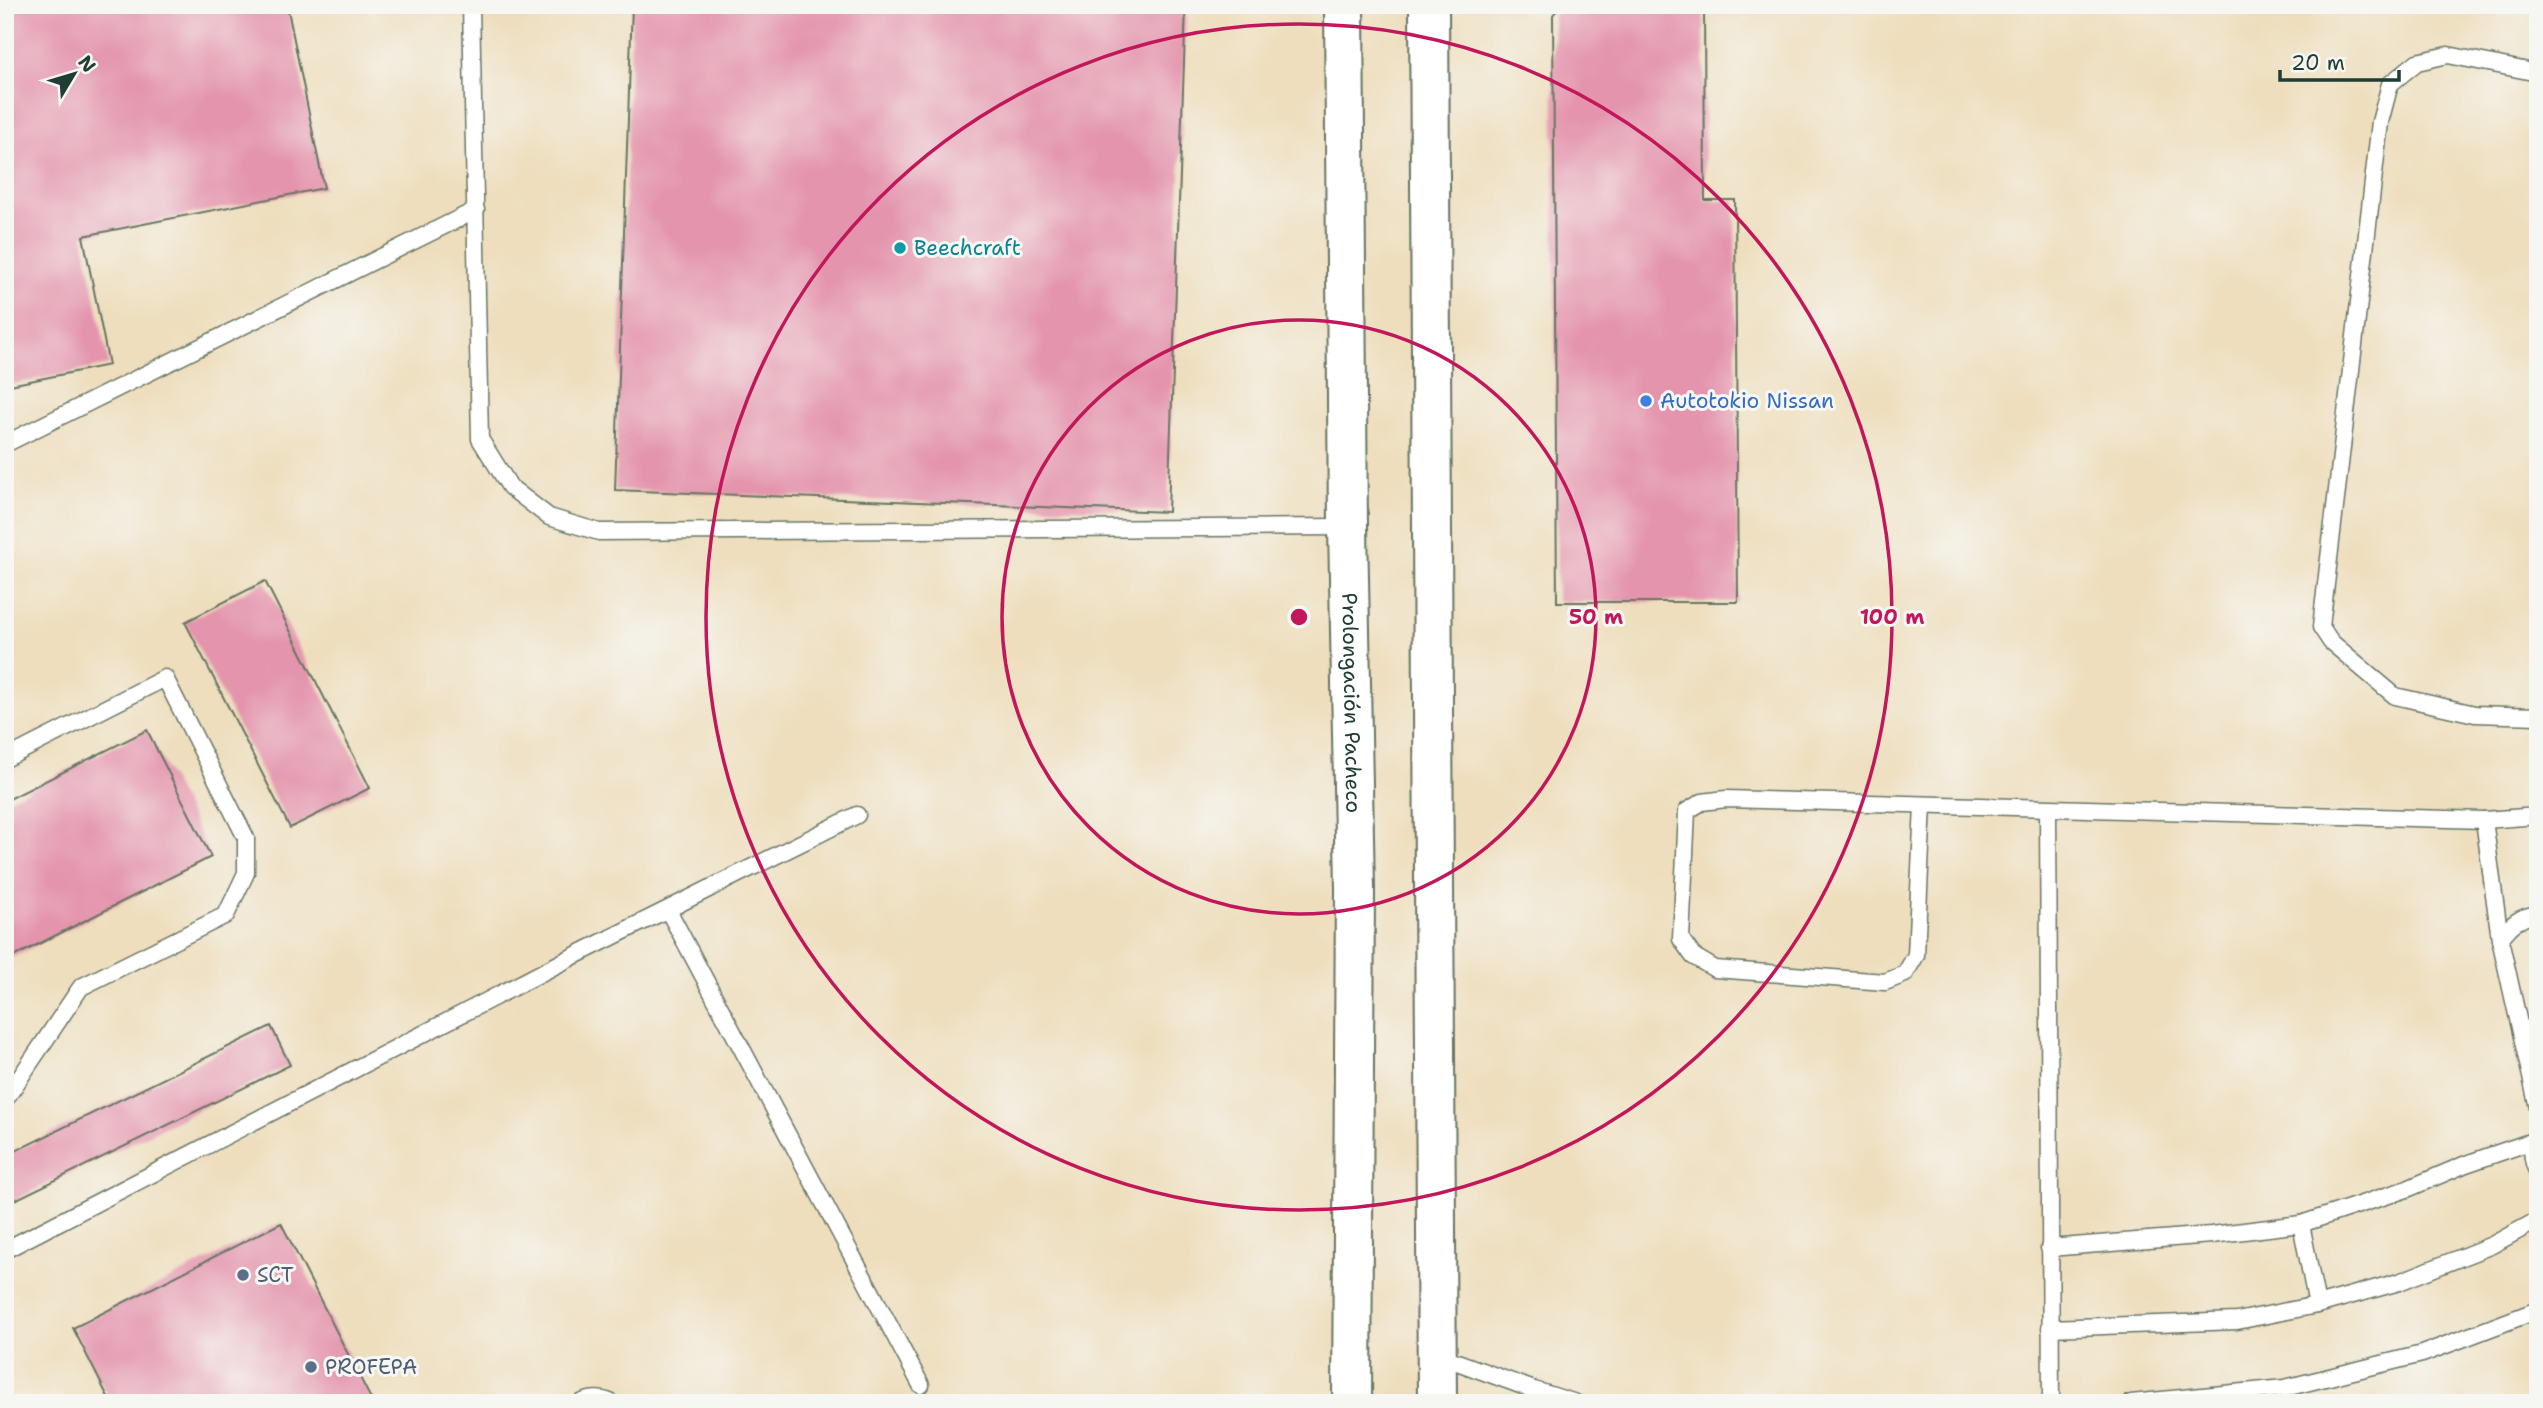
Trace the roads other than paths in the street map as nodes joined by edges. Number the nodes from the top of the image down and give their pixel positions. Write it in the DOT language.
graph roads {
  1 [pos="471,5"];
  2 [pos="1344,5"];
  3 [pos="1429,5"];
  4 [pos="2538,73"];
  5 [pos="476,210"];
  6 [pos="5,444"];
  7 [pos="1348,527"];
  8 [pos="2538,716"];
  9 [pos="5,760"];
  10 [pos="1923,805"];
  11 [pos="2049,809"];
  12 [pos="857,816"];
  13 [pos="2538,816"];
  14 [pos="2484,820"];
  15 [pos="667,910"];
  16 [pos="2538,914"];
  17 [pos="2500,939"];
  18 [pos="5,1100"];
  19 [pos="2538,1108"];
  20 [pos="2535,1136"];
  21 [pos="2538,1173"];
  22 [pos="2538,1220"];
  23 [pos="2301,1224"];
  24 [pos="2049,1248"];
  25 [pos="5,1250"];
  26 [pos="2317,1305"];
  27 [pos="2538,1310"];
  28 [pos="2050,1328"];
  29 [pos="1438,1355"];
  30 [pos="921,1385"];
  31 [pos="581,1403"];
  32 [pos="612,1403"];
  33 [pos="1352,1403"];
  34 [pos="1437,1403"];
  35 [pos="1576,1403"];
  36 [pos="2051,1403"];
  37 [pos="2131,1403"];
  1 -- 5 [label="lane"];
  2 -- 7 [label="main road, Prolongación Pacheco"];
  3 -- 29 [label="main road"];
  4 -- 8 [label="lane"];
  5 -- 6 [label="lane"];
  5 -- 7 [label="lane"];
  7 -- 33 [label="main road, Prolongación Pacheco"];
  9 -- 18 [label="lane"];
  10 -- 10 [label="lane"];
  10 -- 11 [label="lane"];
  11 -- 14 [label="lane"];
  11 -- 24 [label="lane"];
  12 -- 15 [label="lane"];
  13 -- 14 [label="lane"];
  14 -- 17 [label="lane"];
  15 -- 25 [label="lane"];
  15 -- 30 [label="lane"];
  16 -- 17 [label="lane"];
  17 -- 19 [label="lane"];
  20 -- 21 [label="lane"];
  20 -- 23 [label="lane"];
  22 -- 26 [label="lane"];
  23 -- 24 [label="lane"];
  23 -- 26 [label="lane"];
  24 -- 28 [label="lane"];
  26 -- 28 [label="lane"];
  27 -- 37 [label="lane"];
  28 -- 36 [label="lane"];
  29 -- 34 [label="main road"];
  29 -- 35 [label="lane"];
  31 -- 32 [label="lane"];
}
